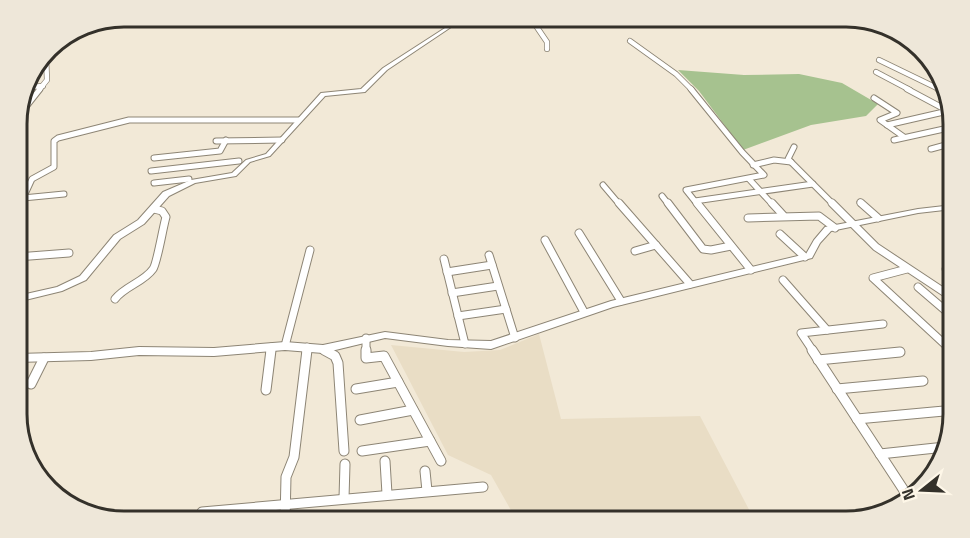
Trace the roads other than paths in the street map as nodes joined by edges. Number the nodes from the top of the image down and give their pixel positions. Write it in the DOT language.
graph roads {
  1 [pos="448,27"];
  2 [pos="537,27"];
  3 [pos="630,40"];
  4 [pos="547,49"];
  5 [pos="879,60"];
  6 [pos="47,65"];
  7 [pos="876,72"];
  8 [pos="43,86"];
  9 [pos="35,87"];
  10 [pos="936,88"];
  11 [pos="31,97"];
  12 [pos="35,97"];
  13 [pos="874,98"];
  14 [pos="30,103"];
  15 [pos="941,107"];
  16 [pos="942,114"];
  17 [pos="299,120"];
  18 [pos="887,125"];
  19 [pos="943,129"];
  20 [pos="904,137"];
  21 [pos="226,140"];
  22 [pos="282,140"];
  23 [pos="894,140"];
  24 [pos="216,141"];
  25 [pos="943,145"];
  26 [pos="794,147"];
  27 [pos="931,148"];
  28 [pos="196,153"];
  29 [pos="154,158"];
  30 [pos="239,161"];
  31 [pos="791,162"];
  32 [pos="753,165"];
  33 [pos="193,166"];
  34 [pos="151,171"];
  35 [pos="749,179"];
  36 [pos="189,181"];
  37 [pos="154,183"];
  38 [pos="813,184"];
  39 [pos="603,185"];
  40 [pos="27,190"];
  41 [pos="760,190"];
  42 [pos="64,194"];
  43 [pos="662,196"];
  44 [pos="27,198"];
  45 [pos="695,201"];
  46 [pos="860,202"];
  47 [pos="943,208"];
  48 [pos="154,209"];
  49 [pos="783,215"];
  50 [pos="748,218"];
  51 [pos="878,218"];
  52 [pos="852,224"];
  53 [pos="835,228"];
  54 [pos="579,233"];
  55 [pos="780,234"];
  56 [pos="545,240"];
  57 [pos="656,245"];
  58 [pos="731,246"];
  59 [pos="310,250"];
  60 [pos="635,251"];
  61 [pos="69,253"];
  62 [pos="27,255"];
  63 [pos="489,255"];
  64 [pos="805,257"];
  65 [pos="444,259"];
  66 [pos="492,265"];
  67 [pos="907,269"];
  68 [pos="751,270"];
  69 [pos="447,272"];
  70 [pos="783,280"];
  71 [pos="690,284"];
  72 [pos="498,286"];
  73 [pos="918,287"];
  74 [pos="943,292"];
  75 [pos="452,293"];
  76 [pos="27,296"];
  77 [pos="116,299"];
  78 [pos="621,301"];
  79 [pos="943,308"];
  80 [pos="506,309"];
  81 [pos="584,312"];
  82 [pos="458,316"];
  83 [pos="883,324"];
  84 [pos="827,330"];
  85 [pos="366,338"];
  86 [pos="515,338"];
  87 [pos="943,343"];
  88 [pos="465,344"];
  89 [pos="285,346"];
  90 [pos="271,347"];
  91 [pos="307,347"];
  92 [pos="323,349"];
  93 [pos="900,352"];
  94 [pos="27,358"];
  95 [pos="44,358"];
  96 [pos="818,360"];
  97 [pos="923,381"];
  98 [pos="398,382"];
  99 [pos="31,384"];
  100 [pos="356,389"];
  101 [pos="837,389"];
  102 [pos="267,390"];
  103 [pos="413,410"];
  104 [pos="943,411"];
  105 [pos="857,419"];
  106 [pos="360,420"];
  107 [pos="430,441"];
  108 [pos="937,448"];
  109 [pos="344,451"];
  110 [pos="362,452"];
  111 [pos="880,454"];
  112 [pos="385,461"];
  113 [pos="441,462"];
  114 [pos="345,464"];
  115 [pos="426,471"];
  116 [pos="892,472"];
  117 [pos="483,487"];
  118 [pos="427,491"];
  119 [pos="387,494"];
  120 [pos="344,498"];
  121 [pos="285,503"];
  122 [pos="211,511"];
  123 [pos="285,511"];
  1 -- 17 [label="street"];
  2 -- 4 [label="street"];
  3 -- 32 [label="street"];
  5 -- 10 [label="street"];
  6 -- 8 [label="street"];
  7 -- 15 [label="street"];
  8 -- 9 [label="street"];
  8 -- 12 [label="street"];
  11 -- 12 [label="street"];
  12 -- 14 [label="street"];
  13 -- 18 [label="street"];
  16 -- 18 [label="street"];
  17 -- 22 [label="street"];
  17 -- 40 [label="street"];
  18 -- 20 [label="street"];
  19 -- 20 [label="street"];
  20 -- 23 [label="street"];
  21 -- 22 [label="street"];
  21 -- 24 [label="street"];
  21 -- 28 [label="street"];
  22 -- 36 [label="street"];
  25 -- 27 [label="street"];
  26 -- 31 [label="street"];
  28 -- 29 [label="street"];
  28 -- 33 [label="street"];
  30 -- 33 [label="street"];
  31 -- 32 [label="street"];
  31 -- 38 [label="street"];
  32 -- 35 [label="street"];
  33 -- 34 [label="street"];
  33 -- 36 [label="street"];
  35 -- 41 [label="street"];
  35 -- 45 [label="street"];
  36 -- 37 [label="street"];
  36 -- 48 [label="street"];
  38 -- 41 [label="street"];
  38 -- 52 [label="street"];
  39 -- 57 [label="street"];
  41 -- 45 [label="street"];
  41 -- 49 [label="street"];
  42 -- 44 [label="street"];
  43 -- 58 [label="street"];
  45 -- 58 [label="street"];
  46 -- 51 [label="street"];
  47 -- 51 [label="street"];
  48 -- 76 [label="street"];
  48 -- 77 [label="street"];
  49 -- 50 [label="street"];
  49 -- 53 [label="street"];
  51 -- 52 [label="street"];
  52 -- 53 [label="street"];
  52 -- 67 [label="street"];
  53 -- 64 [label="street"];
  54 -- 78 [label="street"];
  55 -- 64 [label="street"];
  56 -- 81 [label="street"];
  57 -- 60 [label="street"];
  57 -- 71 [label="street"];
  58 -- 68 [label="street"];
  59 -- 89 [label="street"];
  61 -- 62 [label="street"];
  63 -- 66 [label="street"];
  64 -- 68 [label="street"];
  65 -- 69 [label="street"];
  66 -- 69 [label="street"];
  66 -- 72 [label="street"];
  67 -- 74 [label="street"];
  67 -- 87 [label="street"];
  68 -- 71 [label="street"];
  69 -- 75 [label="street"];
  70 -- 84 [label="street"];
  71 -- 78 [label="street"];
  72 -- 75 [label="street"];
  72 -- 80 [label="street"];
  73 -- 79 [label="street"];
  75 -- 82 [label="street"];
  78 -- 81 [label="street"];
  80 -- 82 [label="street"];
  80 -- 86 [label="street"];
  81 -- 86 [label="street"];
  82 -- 88 [label="street"];
  83 -- 84 [label="street"];
  84 -- 96 [label="street"];
  85 -- 88 [label="street"];
  85 -- 92 [label="street"];
  85 -- 98 [label="street"];
  86 -- 88 [label="street"];
  89 -- 90 [label="street"];
  89 -- 91 [label="street"];
  90 -- 95 [label="street"];
  90 -- 102 [label="street"];
  91 -- 92 [label="street"];
  91 -- 121 [label="street"];
  92 -- 109 [label="street"];
  93 -- 96 [label="street"];
  94 -- 95 [label="street"];
  95 -- 99 [label="street"];
  96 -- 101 [label="street"];
  97 -- 101 [label="street"];
  98 -- 100 [label="street"];
  98 -- 103 [label="street"];
  101 -- 105 [label="street"];
  103 -- 106 [label="street"];
  103 -- 107 [label="street"];
  104 -- 105 [label="street"];
  105 -- 111 [label="street"];
  107 -- 110 [label="street"];
  107 -- 113 [label="street"];
  108 -- 111 [label="street"];
  111 -- 116 [label="street"];
  112 -- 119 [label="street"];
  114 -- 120 [label="street"];
  115 -- 118 [label="street"];
  117 -- 118 [label="street"];
  118 -- 119 [label="street"];
  119 -- 120 [label="street"];
  120 -- 121 [label="street"];
  121 -- 122 [label="street"];
  121 -- 123 [label="street"];
}
